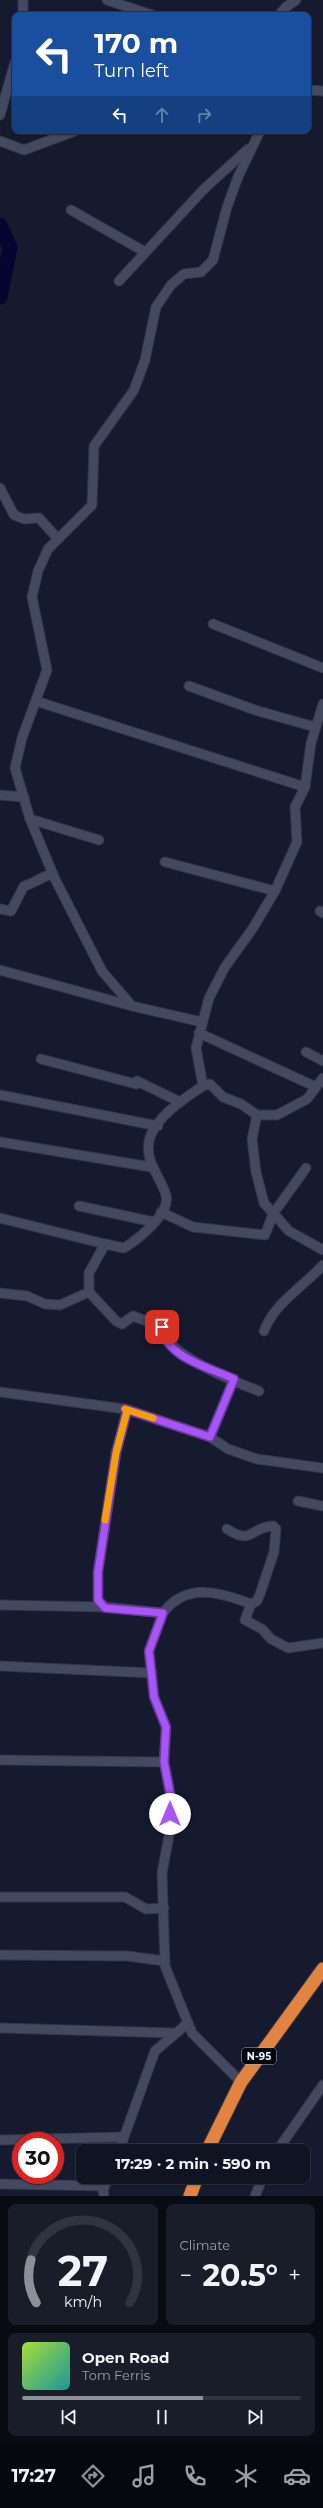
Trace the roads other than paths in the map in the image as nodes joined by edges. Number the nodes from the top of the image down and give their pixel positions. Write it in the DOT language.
graph roads {
  1 [pos="23,0"];
  2 [pos="107,0"];
  3 [pos="296,0"];
  4 [pos="23,12"];
  5 [pos="143,12"];
  6 [pos="282,12"];
  7 [pos="12,73"];
  8 [pos="311,90"];
  9 [pos="323,91"];
  10 [pos="0,115"];
  11 [pos="66,134"];
  12 [pos="258,134"];
  13 [pos="0,141"];
  14 [pos="251,146"];
  15 [pos="71,210"];
  16 [pos="145,252"];
  17 [pos="119,281"];
  18 [pos="0,488"];
  19 [pos="58,539"];
  20 [pos="214,624"];
  21 [pos="323,668"];
  22 [pos="189,686"];
  23 [pos="42,703"];
  24 [pos="323,704"];
  25 [pos="315,727"];
  26 [pos="305,786"];
  27 [pos="0,795"];
  28 [pos="24,797"];
  29 [pos="30,819"];
  30 [pos="99,840"];
  31 [pos="165,862"];
  32 [pos="53,874"];
  33 [pos="275,891"];
  34 [pos="0,909"];
  35 [pos="0,970"];
  36 [pos="132,1006"];
  37 [pos="202,1022"];
  38 [pos="200,1033"];
  39 [pos="306,1052"];
  40 [pos="41,1059"];
  41 [pos="323,1061"];
  42 [pos="323,1078"];
  43 [pos="203,1086"];
  44 [pos="316,1087"];
  45 [pos="0,1095"];
  46 [pos="180,1102"];
  47 [pos="256,1115"];
  48 [pos="158,1126"];
  49 [pos="0,1142"];
  50 [pos="151,1167"];
  51 [pos="306,1168"];
  52 [pos="79,1206"];
  53 [pos="161,1212"];
  54 [pos="274,1214"];
  55 [pos="0,1218"];
  56 [pos="154,1222"];
  57 [pos="105,1244"];
  58 [pos="323,1250"];
  59 [pos="323,1265"];
  60 [pos="89,1292"];
  61 [pos="0,1293"];
  62 [pos="264,1331"];
  63 [pos="234,1379"];
  64 [pos="259,1391"];
  65 [pos="0,1392"];
  66 [pos="125,1409"];
  67 [pos="210,1437"];
  68 [pos="323,1468"];
  69 [pos="298,1501"];
  70 [pos="323,1506"];
  71 [pos="227,1529"];
  72 [pos="251,1604"];
  73 [pos="0,1605"];
  74 [pos="105,1608"];
  75 [pos="163,1613"];
  76 [pos="323,1643"];
  77 [pos="0,1666"];
  78 [pos="152,1673"];
  79 [pos="0,1760"];
  80 [pos="164,1762"];
  81 [pos="0,1897"];
  82 [pos="164,1908"];
  83 [pos="0,1955"];
  84 [pos="165,1961"];
  85 [pos="323,1969"];
  86 [pos="188,2023"];
  87 [pos="0,2028"];
  88 [pos="174,2033"];
  89 [pos="241,2082"];
  90 [pos="323,2085"];
  91 [pos="123,2137"];
  92 [pos="0,2140"];
  93 [pos="121,2144"];
  94 [pos="210,2144"];
  95 [pos="282,2144"];
  96 [pos="76,2182"];
  97 [pos="0,2184"];
  98 [pos="106,2184"];
  99 [pos="194,2184"];
  100 [pos="261,2184"];
  101 [pos="104,2196"];
  102 [pos="190,2196"];
  103 [pos="255,2196"];
  1 -- 4 [label="street"];
  2 -- 5 [label="street"];
  3 -- 6 [label="street"];
  7 -- 10 [label="street"];
  8 -- 9 [label="street"];
  11 -- 13 [label="street"];
  12 -- 14 [label="street"];
  14 -- 16 [label="street"];
  14 -- 19 [label="street"];
  15 -- 16 [label="street"];
  16 -- 17 [label="street"];
  18 -- 19 [label="street"];
  19 -- 28 [label="street"];
  20 -- 21 [label="street"];
  22 -- 25 [label="street"];
  23 -- 26 [label="street"];
  24 -- 25 [label="street"];
  25 -- 26 [label="street"];
  26 -- 33 [label="street"];
  27 -- 28 [label="street"];
  28 -- 29 [label="street"];
  29 -- 30 [label="street"];
  29 -- 32 [label="street"];
  31 -- 33 [label="street"];
  32 -- 34 [label="street"];
  32 -- 36 [label="street"];
  33 -- 37 [label="street"];
  35 -- 36 [label="street"];
  36 -- 37 [label="street"];
  37 -- 38 [label="street"];
  38 -- 43 [label="street"];
  38 -- 44 [label="street"];
  39 -- 41 [label="street"];
  40 -- 46 [label="street"];
  42 -- 44 [label="street"];
  43 -- 46 [label="street"];
  43 -- 47 [label="street"];
  44 -- 47 [label="street"];
  45 -- 48 [label="street"];
  46 -- 48 [label="street"];
  47 -- 54 [label="street"];
  48 -- 50 [label="street"];
  49 -- 50 [label="street"];
  50 -- 53 [label="street"];
  51 -- 54 [label="street"];
  52 -- 56 [label="street"];
  53 -- 54 [label="street"];
  53 -- 56 [label="street"];
  54 -- 58 [label="street"];
  55 -- 57 [label="street"];
  56 -- 57 [label="street"];
  57 -- 60 [label="street"];
  59 -- 62 [label="street"];
  60 -- 61 [label="street"];
  60 -- 63 [label="street"];
  63 -- 64 [label="street"];
  63 -- 67 [label="street"];
  65 -- 66 [label="street"];
  66 -- 67 [label="street"];
  66 -- 74 [label="street"];
  67 -- 68 [label="street"];
  69 -- 70 [label="street"];
  71 -- 72 [label="street"];
  72 -- 75 [label="street"];
  72 -- 76 [label="street"];
  73 -- 74 [label="street"];
  74 -- 75 [label="street"];
  75 -- 78 [label="street"];
  77 -- 78 [label="street"];
  78 -- 80 [label="street"];
  79 -- 80 [label="street"];
  80 -- 82 [label="street"];
  81 -- 82 [label="street"];
  82 -- 84 [label="street"];
  83 -- 84 [label="street"];
  84 -- 86 [label="street"];
  85 -- 89 [label="highway, N-95"];
  86 -- 88 [label="street"];
  86 -- 89 [label="street"];
  87 -- 88 [label="street"];
  88 -- 91 [label="street"];
  89 -- 94 [label="highway, N-95"];
  90 -- 95 [label="street"];
  91 -- 92 [label="street"];
  91 -- 93 [label="street"];
  96 -- 97 [label="street"];
  98 -- 101 [label="street"];
  99 -- 102 [label="highway"];
  100 -- 103 [label="street"];
}
